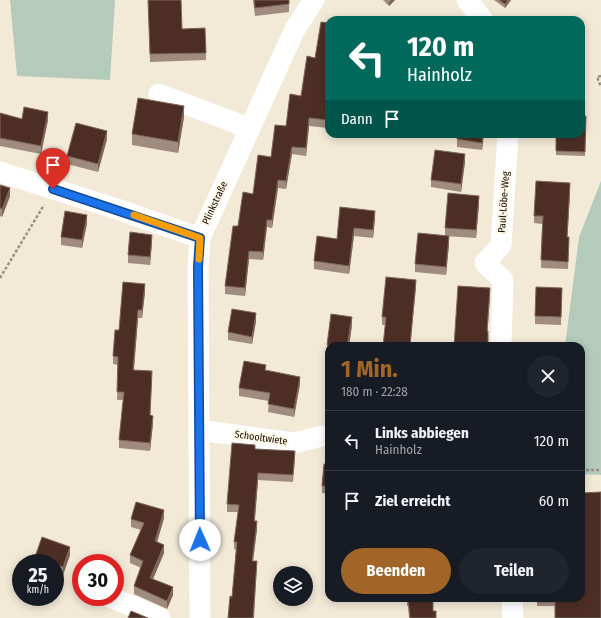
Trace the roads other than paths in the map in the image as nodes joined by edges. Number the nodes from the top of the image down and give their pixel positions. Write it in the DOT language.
graph roads {
  1 [pos="314,0"];
  2 [pos="467,0"];
  3 [pos="480,16"];
  4 [pos="159,94"];
  5 [pos="249,128"];
  6 [pos="508,138"];
  7 [pos="0,172"];
  8 [pos="200,238"];
  9 [pos="501,342"];
  10 [pos="199,430"];
  11 [pos="322,436"];
  12 [pos="512,602"];
  13 [pos="124,603"];
  14 [pos="160,618"];
  15 [pos="200,618"];
  16 [pos="513,618"];
  1 -- 5 [label="street, Plinkstraße"];
  2 -- 3 [label="street"];
  4 -- 5 [label="street"];
  5 -- 8 [label="street, Plinkstraße"];
  6 -- 9 [label="street, Paul-Löbe-Weg"];
  7 -- 8 [label="street"];
  8 -- 10 [label="street, Plinkstraße"];
  10 -- 11 [label="street, Schooltwiete"];
  10 -- 15 [label="street, Plinkstraße"];
  12 -- 16 [label="street"];
  13 -- 14 [label="street"];
}
